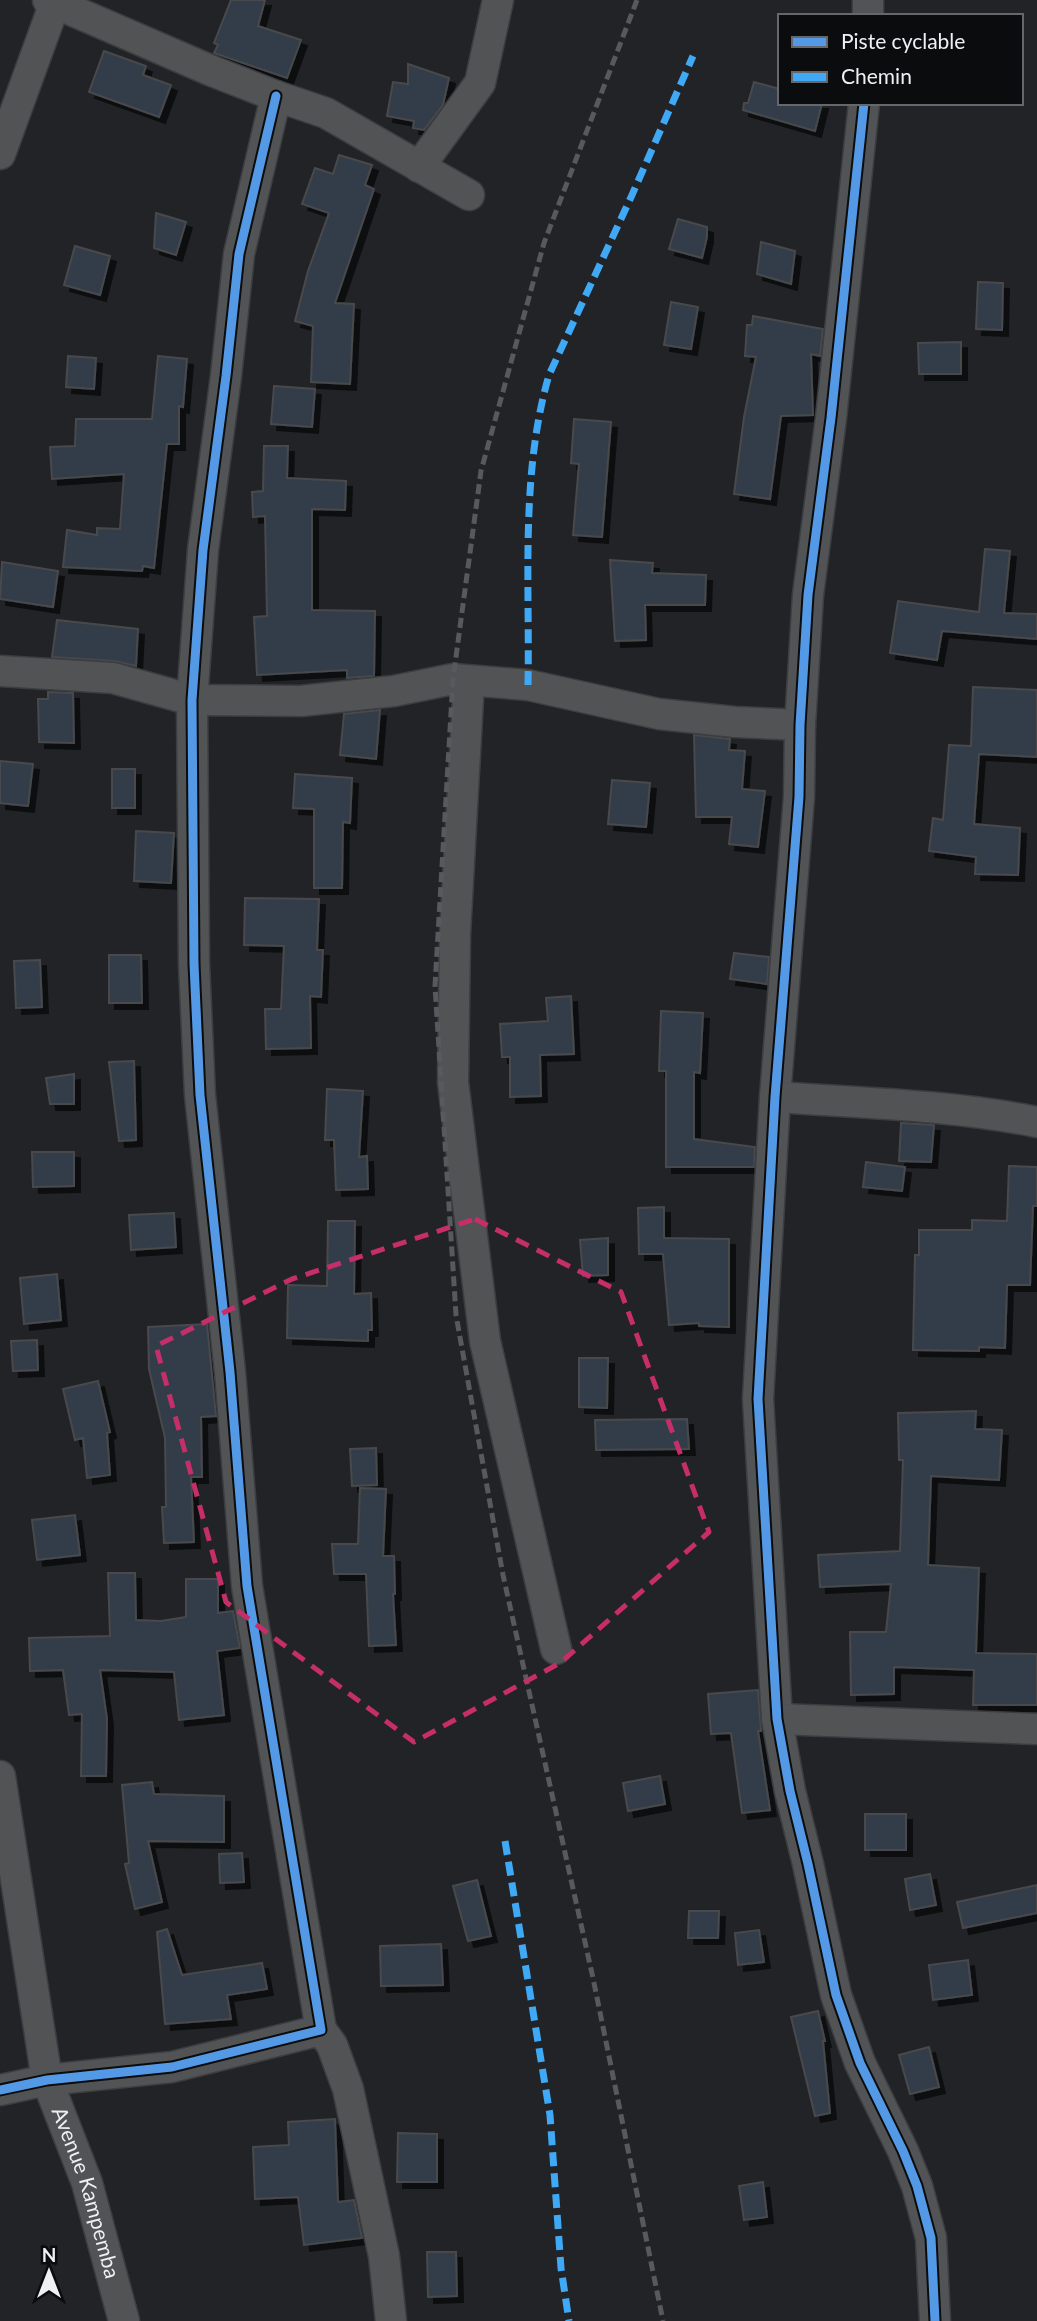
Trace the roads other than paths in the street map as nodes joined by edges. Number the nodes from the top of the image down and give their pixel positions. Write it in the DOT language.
graph roads {
  1 [pos="498,0"];
  2 [pos="53,1"];
  3 [pos="276,96"];
  4 [pos="864,105"];
  5 [pos="0,154"];
  6 [pos="419,167"];
  7 [pos="469,195"];
  8 [pos="0,671"];
  9 [pos="469,681"];
  10 [pos="192,700"];
  11 [pos="800,725"];
  12 [pos="775,1097"];
  13 [pos="1037,1122"];
  14 [pos="556,1649"];
  15 [pos="777,1719"];
  16 [pos="1037,1729"];
  17 [pos="0,1776"];
  18 [pos="321,2030"];
  19 [pos="47,2080"];
  20 [pos="0,2090"];
  21 [pos="124,2321"];
  22 [pos="391,2321"];
  23 [pos="935,2321"];
  1 -- 6 [label="street"];
  2 -- 3 [label="street"];
  2 -- 5 [label="street"];
  3 -- 6 [label="street"];
  3 -- 10 [label="street"];
  4 -- 11 [label="street"];
  6 -- 7 [label="street"];
  8 -- 10 [label="street"];
  9 -- 10 [label="street"];
  9 -- 11 [label="street"];
  9 -- 14 [label="street"];
  10 -- 18 [label="street"];
  11 -- 12 [label="street"];
  12 -- 13 [label="street"];
  12 -- 15 [label="street"];
  15 -- 16 [label="street"];
  15 -- 23 [label="street"];
  17 -- 19 [label="street, Avenue Kampemba"];
  18 -- 19 [label="street"];
  18 -- 22 [label="street"];
  19 -- 20 [label="street"];
  19 -- 21 [label="street, Avenue Kampemba"];
}
